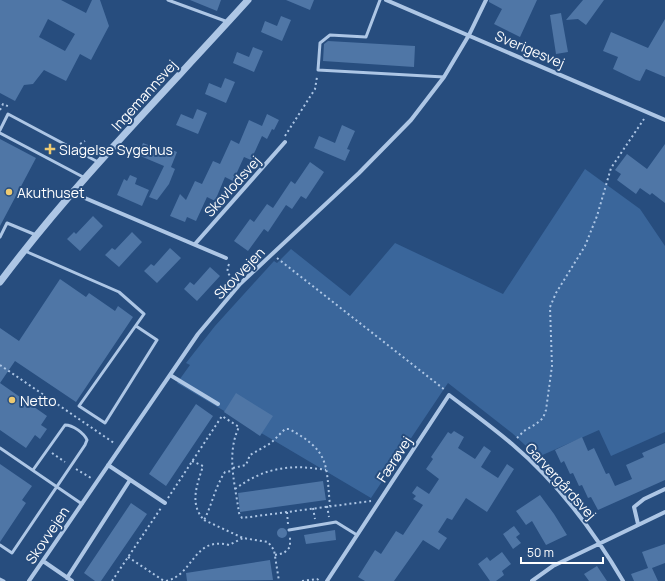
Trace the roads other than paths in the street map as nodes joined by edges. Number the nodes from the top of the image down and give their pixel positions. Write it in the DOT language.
graph roads {
  1 [pos="168,0"];
  2 [pos="248,0"];
  3 [pos="380,0"];
  4 [pos="386,0"];
  5 [pos="486,0"];
  6 [pos="228,22"];
  7 [pos="469,35"];
  8 [pos="444,78"];
  9 [pos="665,120"];
  10 [pos="0,130"];
  11 [pos="0,133"];
  12 [pos="286,142"];
  13 [pos="100,162"];
  14 [pos="86,178"];
  15 [pos="73,192"];
  16 [pos="36,235"];
  17 [pos="0,237"];
  18 [pos="195,244"];
  19 [pos="24,251"];
  20 [pos="226,258"];
  21 [pos="0,282"];
  22 [pos="136,326"];
  23 [pos="170,375"];
  24 [pos="449,395"];
  25 [pos="218,404"];
  26 [pos="0,448"];
  27 [pos="108,465"];
  28 [pos="33,470"];
  29 [pos="130,480"];
  30 [pos="57,486"];
  31 [pos="665,489"];
  32 [pos="165,503"];
  33 [pos="82,504"];
  34 [pos="665,512"];
  35 [pos="638,524"];
  36 [pos="289,530"];
  37 [pos="357,536"];
  38 [pos="600,542"];
  39 [pos="0,545"];
  40 [pos="43,561"];
  41 [pos="0,578"];
  42 [pos="67,578"];
  43 [pos="4,581"];
  44 [pos="29,581"];
  45 [pos="72,581"];
  46 [pos="327,581"];
  47 [pos="532,581"];
  48 [pos="623,581"];
  1 -- 6 [label="lane"];
  2 -- 6 [label="street, Ingemannsvej"];
  3 -- 8 [label="lane"];
  4 -- 7 [label="street, Sverigesvej"];
  5 -- 7 [label="street, Skovvejen"];
  6 -- 13 [label="street, Ingemannsvej"];
  7 -- 8 [label="street, Skovvejen"];
  7 -- 9 [label="street, Sverigesvej"];
  8 -- 23 [label="street, Skovvejen"];
  10 -- 13 [label="lane"];
  11 -- 14 [label="lane"];
  12 -- 18 [label="street, Skovlodsvej"];
  13 -- 14 [label="street, Ingemannsvej"];
  14 -- 15 [label="street, Ingemannsvej"];
  15 -- 16 [label="street, Ingemannsvej"];
  15 -- 18 [label="street"];
  16 -- 17 [label="lane"];
  16 -- 19 [label="street, Ingemannsvej"];
  18 -- 20 [label="street"];
  19 -- 21 [label="street, Ingemannsvej"];
  19 -- 22 [label="lane"];
  22 -- 22 [label="lane"];
  23 -- 25 [label="street"];
  23 -- 27 [label="street, Skovvejen"];
  24 -- 37 [label="street, Færøvej"];
  24 -- 38 [label="street, Garvergårdsvej"];
  26 -- 28 [label="lane"];
  27 -- 29 [label="street"];
  27 -- 33 [label="street, Skovvejen"];
  28 -- 30 [label="lane"];
  28 -- 30 [label="lane"];
  29 -- 32 [label="street"];
  29 -- 42 [label="street"];
  30 -- 33 [label="lane"];
  30 -- 39 [label="lane"];
  31 -- 35 [label="street"];
  33 -- 40 [label="street, Skovvejen"];
  34 -- 35 [label="street"];
  35 -- 38 [label="street"];
  36 -- 37 [label="lane"];
  37 -- 46 [label="street, Færøvej"];
  38 -- 47 [label="street"];
  38 -- 48 [label="street, Garvergårdsvej"];
  40 -- 42 [label="street"];
  40 -- 44 [label="street, Skovvejen"];
  41 -- 43 [label="lane"];
  42 -- 45 [label="street"];
}
